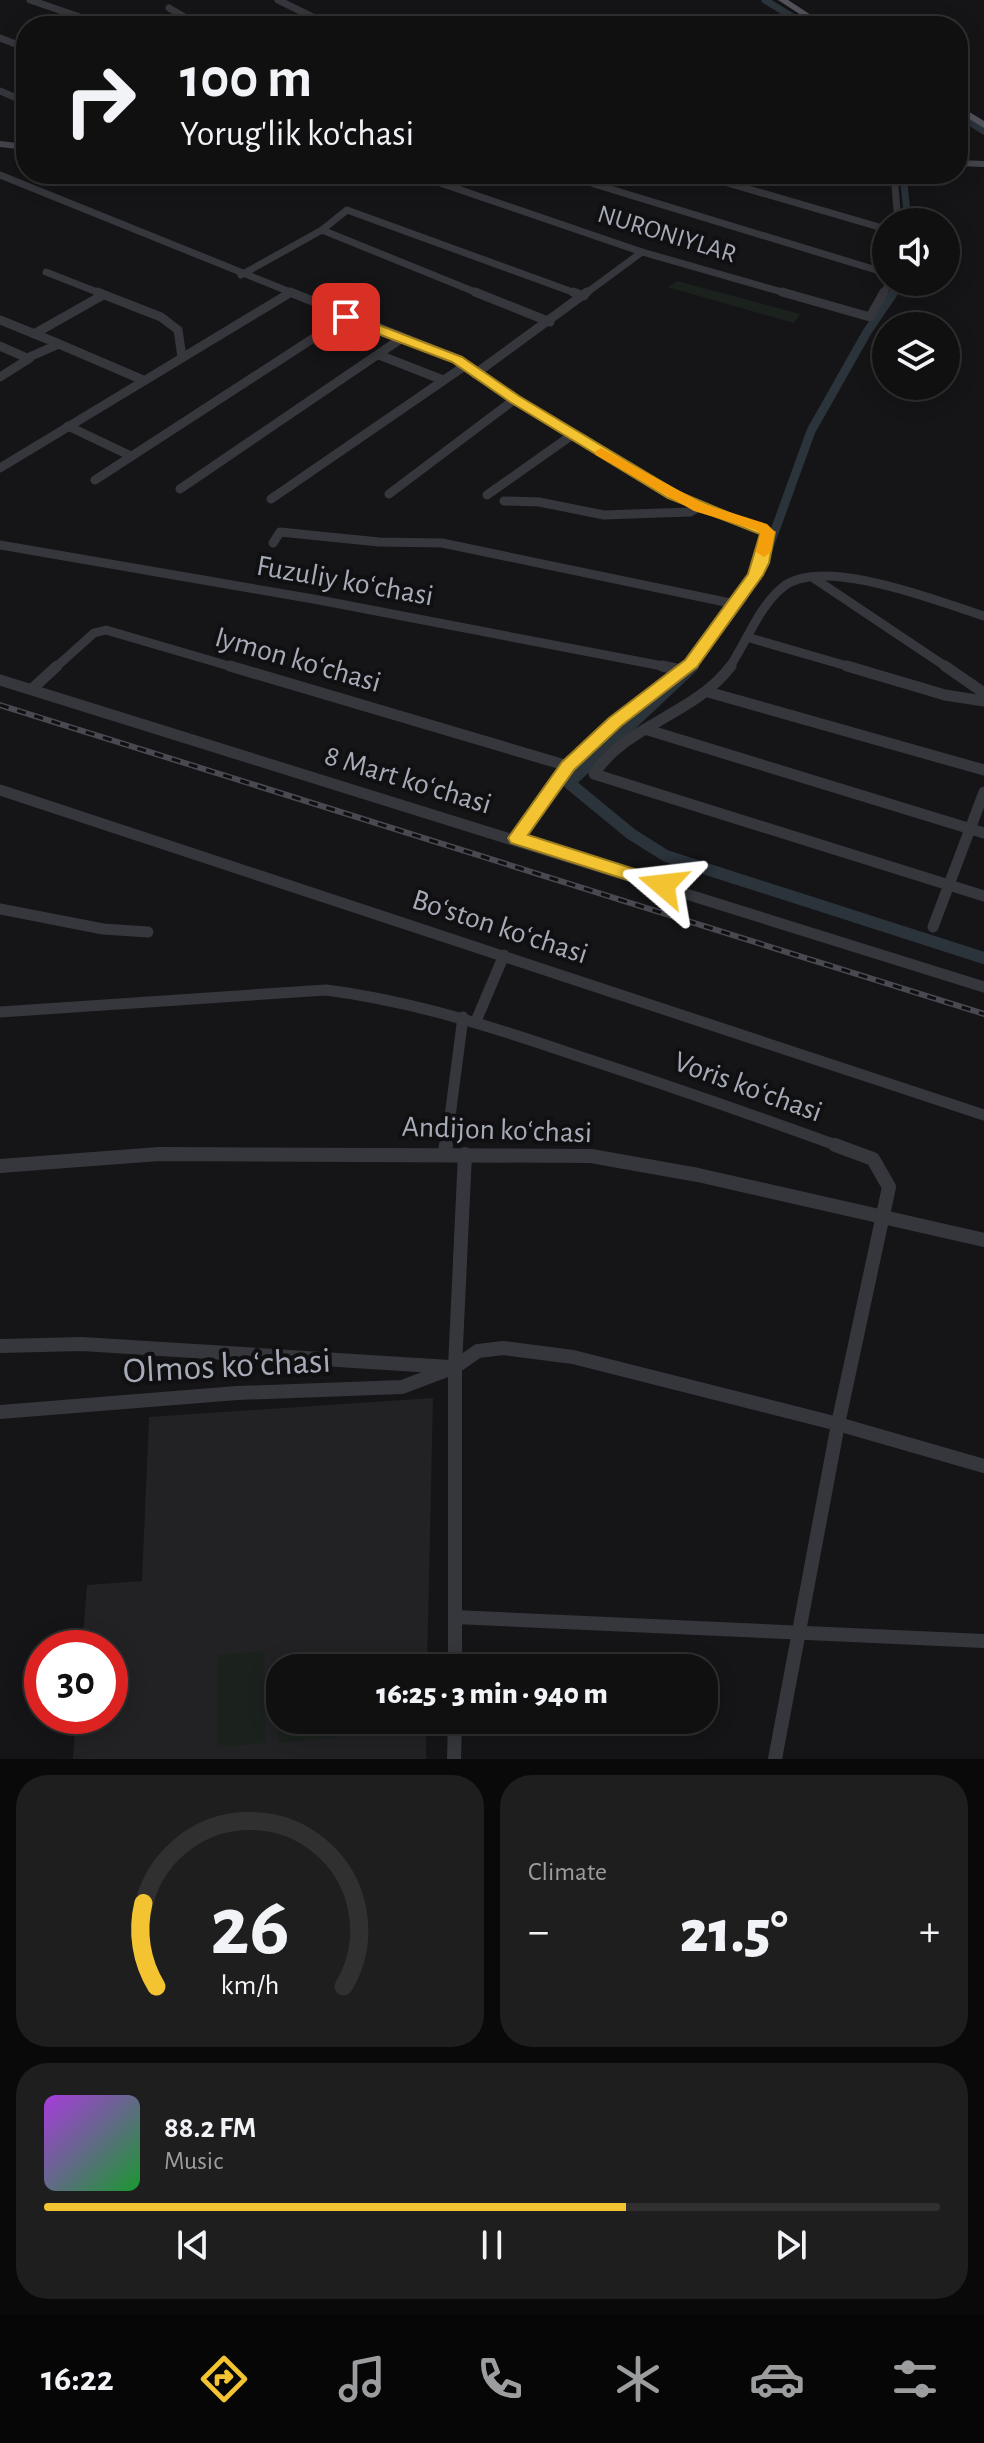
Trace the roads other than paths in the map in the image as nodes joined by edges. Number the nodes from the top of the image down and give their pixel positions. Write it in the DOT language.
graph roads {
  1 [pos="30,0"];
  2 [pos="278,0"];
  3 [pos="782,0"];
  4 [pos="169,8"];
  5 [pos="77,16"];
  6 [pos="183,16"];
  7 [pos="306,16"];
  8 [pos="314,16"];
  9 [pos="808,16"];
  10 [pos="0,38"];
  11 [pos="10,42"];
  12 [pos="16,44"];
  13 [pos="0,46"];
  14 [pos="22,184"];
  15 [pos="443,184"];
  16 [pos="594,184"];
  17 [pos="728,184"];
  18 [pos="895,184"];
  19 [pos="897,208"];
  20 [pos="872,225"];
  21 [pos="322,230"];
  22 [pos="642,252"];
  23 [pos="872,269"];
  24 [pos="46,272"];
  25 [pos="241,275"];
  26 [pos="288,294"];
  27 [pos="103,295"];
  28 [pos="584,296"];
  29 [pos="882,296"];
  30 [pos="346,317"];
  31 [pos="0,320"];
  32 [pos="550,322"];
  33 [pos="34,334"];
  34 [pos="402,338"];
  35 [pos="57,343"];
  36 [pos="0,346"];
  37 [pos="379,355"];
  38 [pos="182,357"];
  39 [pos="30,358"];
  40 [pos="466,365"];
  41 [pos="475,374"];
  42 [pos="0,377"];
  43 [pos="143,380"];
  44 [pos="443,380"];
  45 [pos="515,399"];
  46 [pos="68,426"];
  47 [pos="572,435"];
  48 [pos="131,456"];
  49 [pos="0,468"];
  50 [pos="95,480"];
  51 [pos="180,489"];
  52 [pos="389,494"];
  53 [pos="487,495"];
  54 [pos="271,499"];
  55 [pos="504,501"];
  56 [pos="699,507"];
  57 [pos="273,543"];
  58 [pos="0,545"];
  59 [pos="812,576"];
  60 [pos="735,604"];
  61 [pos="984,616"];
  62 [pos="750,638"];
  63 [pos="681,670"];
  64 [pos="0,680"];
  65 [pos="32,689"];
  66 [pos="708,692"];
  67 [pos="984,693"];
  68 [pos="984,701"];
  69 [pos="648,730"];
  70 [pos="568,766"];
  71 [pos="984,770"];
  72 [pos="0,790"];
  73 [pos="984,792"];
  74 [pos="970,829"];
  75 [pos="984,833"];
  76 [pos="517,838"];
  77 [pos="949,886"];
  78 [pos="984,896"];
  79 [pos="0,909"];
  80 [pos="933,927"];
  81 [pos="148,932"];
  82 [pos="504,955"];
  83 [pos="984,987"];
  84 [pos="0,1012"];
  85 [pos="469,1019"];
  86 [pos="984,1115"];
  87 [pos="445,1153"];
  88 [pos="465,1154"];
  89 [pos="0,1166"];
  90 [pos="885,1218"];
  91 [pos="984,1240"];
  92 [pos="0,1346"];
  93 [pos="455,1367"];
  94 [pos="0,1412"];
  95 [pos="838,1424"];
  96 [pos="984,1466"];
  97 [pos="455,1617"];
  98 [pos="796,1635"];
  99 [pos="984,1641"];
  100 [pos="455,1654"];
  101 [pos="455,1734"];
  102 [pos="454,1759"];
  103 [pos="775,1759"];
  1 -- 5 [label="street"];
  2 -- 7 [label="street"];
  3 -- 9 [label="main road"];
  4 -- 6 [label="street"];
  7 -- 8 [label="street"];
  10 -- 11 [label="street"];
  11 -- 12 [label="street"];
  11 -- 13 [label="street"];
  14 -- 25 [label="street"];
  15 -- 22 [label="street, NURONIYLAR"];
  16 -- 23 [label="street"];
  17 -- 20 [label="street"];
  18 -- 19 [label="street"];
  21 -- 25 [label="street"];
  21 -- 28 [label="street"];
  21 -- 32 [label="street"];
  22 -- 28 [label="street"];
  22 -- 29 [label="street, NURONIYLAR"];
  24 -- 27 [label="street"];
  25 -- 26 [label="street"];
  26 -- 30 [label="street"];
  26 -- 38 [label="street"];
  27 -- 33 [label="street"];
  27 -- 38 [label="street"];
  28 -- 32 [label="street"];
  30 -- 34 [label="street"];
  30 -- 48 [label="street"];
  31 -- 33 [label="street"];
  32 -- 41 [label="street"];
  33 -- 35 [label="street"];
  34 -- 37 [label="street"];
  34 -- 40 [label="street"];
  35 -- 39 [label="street"];
  35 -- 43 [label="street"];
  36 -- 39 [label="street"];
  37 -- 44 [label="street"];
  37 -- 51 [label="street"];
  38 -- 43 [label="street"];
  39 -- 42 [label="street"];
  40 -- 41 [label="street"];
  40 -- 44 [label="street"];
  41 -- 45 [label="street"];
  43 -- 46 [label="street"];
  44 -- 54 [label="street"];
  45 -- 47 [label="street"];
  45 -- 52 [label="street"];
  46 -- 48 [label="street"];
  46 -- 49 [label="street"];
  47 -- 53 [label="street"];
  47 -- 56 [label="street"];
  48 -- 50 [label="street"];
  55 -- 56 [label="street"];
  56 -- 60 [label="street"];
  57 -- 60 [label="street"];
  58 -- 63 [label="street, Fuzuliy koʻchasi"];
  59 -- 61 [label="street"];
  59 -- 62 [label="street"];
  59 -- 67 [label="street"];
  60 -- 63 [label="street"];
  62 -- 66 [label="street"];
  62 -- 68 [label="street"];
  63 -- 70 [label="street"];
  64 -- 65 [label="street, 8 Mart koʻchasi"];
  65 -- 70 [label="street, Iymon koʻchasi"];
  65 -- 76 [label="street, 8 Mart koʻchasi"];
  66 -- 69 [label="street"];
  66 -- 71 [label="street"];
  69 -- 74 [label="street"];
  69 -- 77 [label="street"];
  70 -- 76 [label="street"];
  72 -- 82 [label="street, Boʻston koʻchasi"];
  73 -- 74 [label="street"];
  74 -- 75 [label="street"];
  74 -- 77 [label="street"];
  76 -- 83 [label="street, 8 Mart koʻchasi"];
  77 -- 78 [label="street"];
  77 -- 80 [label="street"];
  79 -- 81 [label="street"];
  82 -- 85 [label="street"];
  82 -- 86 [label="street, Boʻston koʻchasi"];
  84 -- 85 [label="street, Voris koʻchasi"];
  85 -- 87 [label="street"];
  85 -- 90 [label="street, Voris koʻchasi"];
  87 -- 88 [label="street, Andijon koʻchasi"];
  87 -- 89 [label="street, Andijon koʻchasi"];
  88 -- 90 [label="street, Andijon koʻchasi"];
  88 -- 93 [label="street"];
  90 -- 91 [label="street, Andijon koʻchasi"];
  90 -- 95 [label="street, Voris koʻchasi"];
  92 -- 93 [label="street"];
  93 -- 94 [label="street, Olmos koʻchasi"];
  93 -- 95 [label="street, Olmos koʻchasi"];
  93 -- 97 [label="street"];
  95 -- 96 [label="street, Olmos koʻchasi"];
  95 -- 98 [label="street, Voris koʻchasi"];
  97 -- 98 [label="street"];
  97 -- 100 [label="street"];
  98 -- 99 [label="street"];
  98 -- 103 [label="street, Voris koʻchasi"];
  101 -- 102 [label="street"];
}
